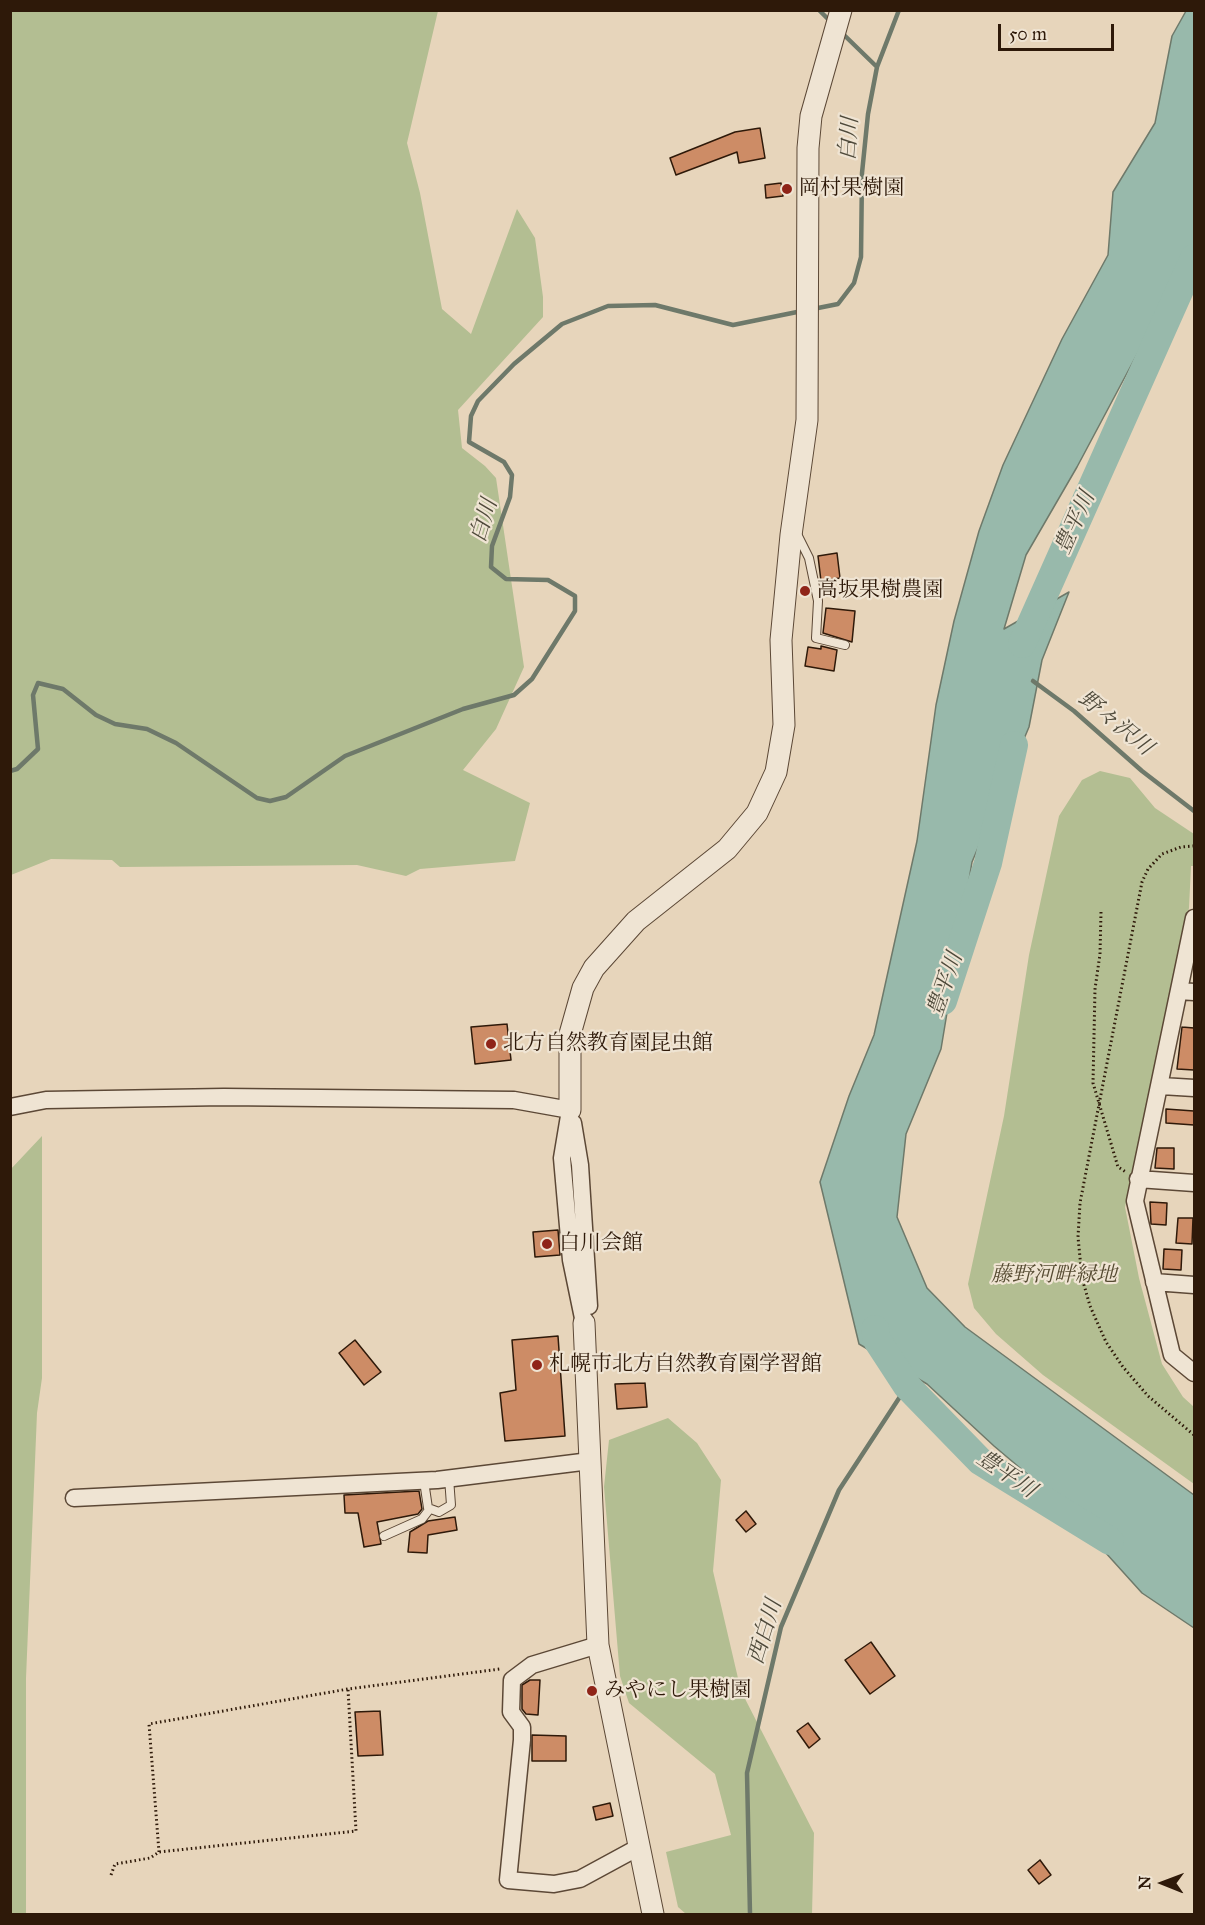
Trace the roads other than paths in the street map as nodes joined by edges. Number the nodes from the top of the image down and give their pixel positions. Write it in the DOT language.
graph roads {
  1 [pos="841,10"];
  2 [pos="792,526"];
  3 [pos="845,645"];
  4 [pos="1194,918"];
  5 [pos="1186,992"];
  6 [pos="1161,1086"];
  7 [pos="1194,1088"];
  8 [pos="10,1107"];
  9 [pos="570,1110"];
  10 [pos="1138,1179"];
  11 [pos="1194,1183"];
  12 [pos="1154,1282"];
  13 [pos="1194,1285"];
  14 [pos="584,1323"];
  15 [pos="1194,1373"];
  16 [pos="590,1461"];
  17 [pos="449,1478"];
  18 [pos="424,1481"];
  19 [pos="74,1498"];
  20 [pos="429,1510"];
  21 [pos="384,1536"];
  22 [pos="598,1645"];
  23 [pos="639,1847"];
  24 [pos="654,1914"];
  1 -- 2 [label="street"];
  2 -- 3 [label="lane"];
  2 -- 9 [label="street"];
  4 -- 5 [label="street"];
  5 -- 6 [label="street"];
  6 -- 7 [label="street"];
  6 -- 10 [label="street"];
  8 -- 9 [label="street"];
  9 -- 14 [label="street"];
  10 -- 11 [label="street"];
  10 -- 12 [label="street"];
  12 -- 13 [label="street"];
  12 -- 15 [label="street"];
  14 -- 16 [label="street"];
  16 -- 17 [label="street"];
  16 -- 22 [label="street"];
  17 -- 18 [label="street"];
  17 -- 20 [label="lane"];
  18 -- 19 [label="street"];
  18 -- 20 [label="lane"];
  20 -- 21 [label="lane"];
  22 -- 23 [label="street"];
  22 -- 23 [label="street"];
  23 -- 24 [label="street"];
}
